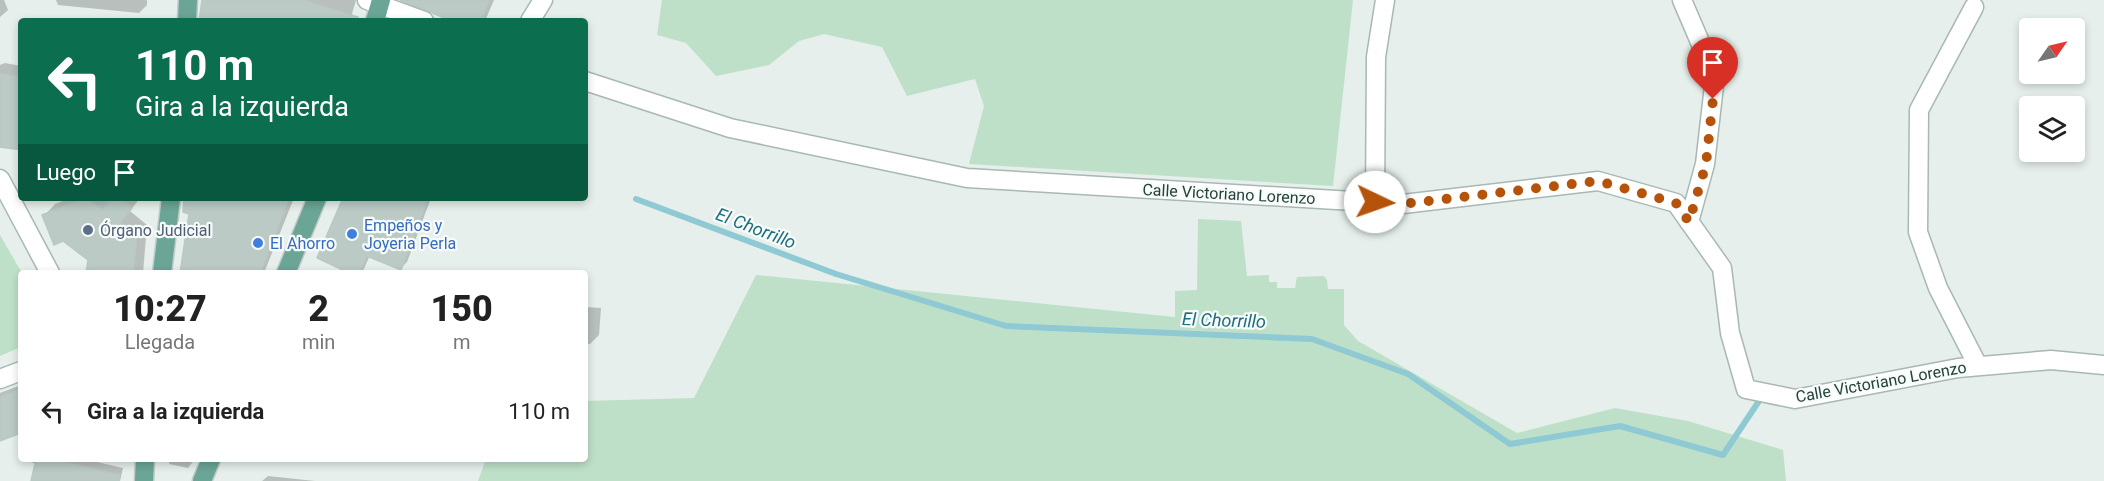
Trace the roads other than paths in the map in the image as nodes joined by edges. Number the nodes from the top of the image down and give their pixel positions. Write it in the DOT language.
graph roads {
  1 [pos="188,0"];
  2 [pos="543,0"];
  3 [pos="1385,0"];
  4 [pos="1682,0"];
  5 [pos="376,6"];
  6 [pos="1974,7"];
  7 [pos="187,18"];
  8 [pos="414,18"];
  9 [pos="532,18"];
  10 [pos="588,82"];
  11 [pos="7,186"];
  12 [pos="171,201"];
  13 [pos="316,201"];
  14 [pos="1375,202"];
  15 [pos="1689,222"];
  16 [pos="49,270"];
  17 [pos="162,270"];
  18 [pos="287,270"];
  19 [pos="2104,365"];
  20 [pos="1978,366"];
  21 [pos="18,372"];
  22 [pos="0,379"];
  23 [pos="145,462"];
  24 [pos="210,462"];
  25 [pos="144,481"];
  26 [pos="202,481"];
  1 -- 7 [label="main road"];
  2 -- 9 [label="street"];
  3 -- 14 [label="street"];
  4 -- 15 [label="street"];
  5 -- 8 [label="street"];
  6 -- 20 [label="street"];
  10 -- 14 [label="street, Calle Victoriano Lorenzo"];
  11 -- 16 [label="street"];
  12 -- 17 [label="main road"];
  13 -- 18 [label="main road"];
  14 -- 15 [label="street, Calle Victoriano Lorenzo"];
  15 -- 20 [label="street, Calle Victoriano Lorenzo"];
  19 -- 20 [label="street, Calle Victoriano Lorenzo"];
  21 -- 22 [label="street"];
  23 -- 25 [label="main road"];
  24 -- 26 [label="main road"];
}
